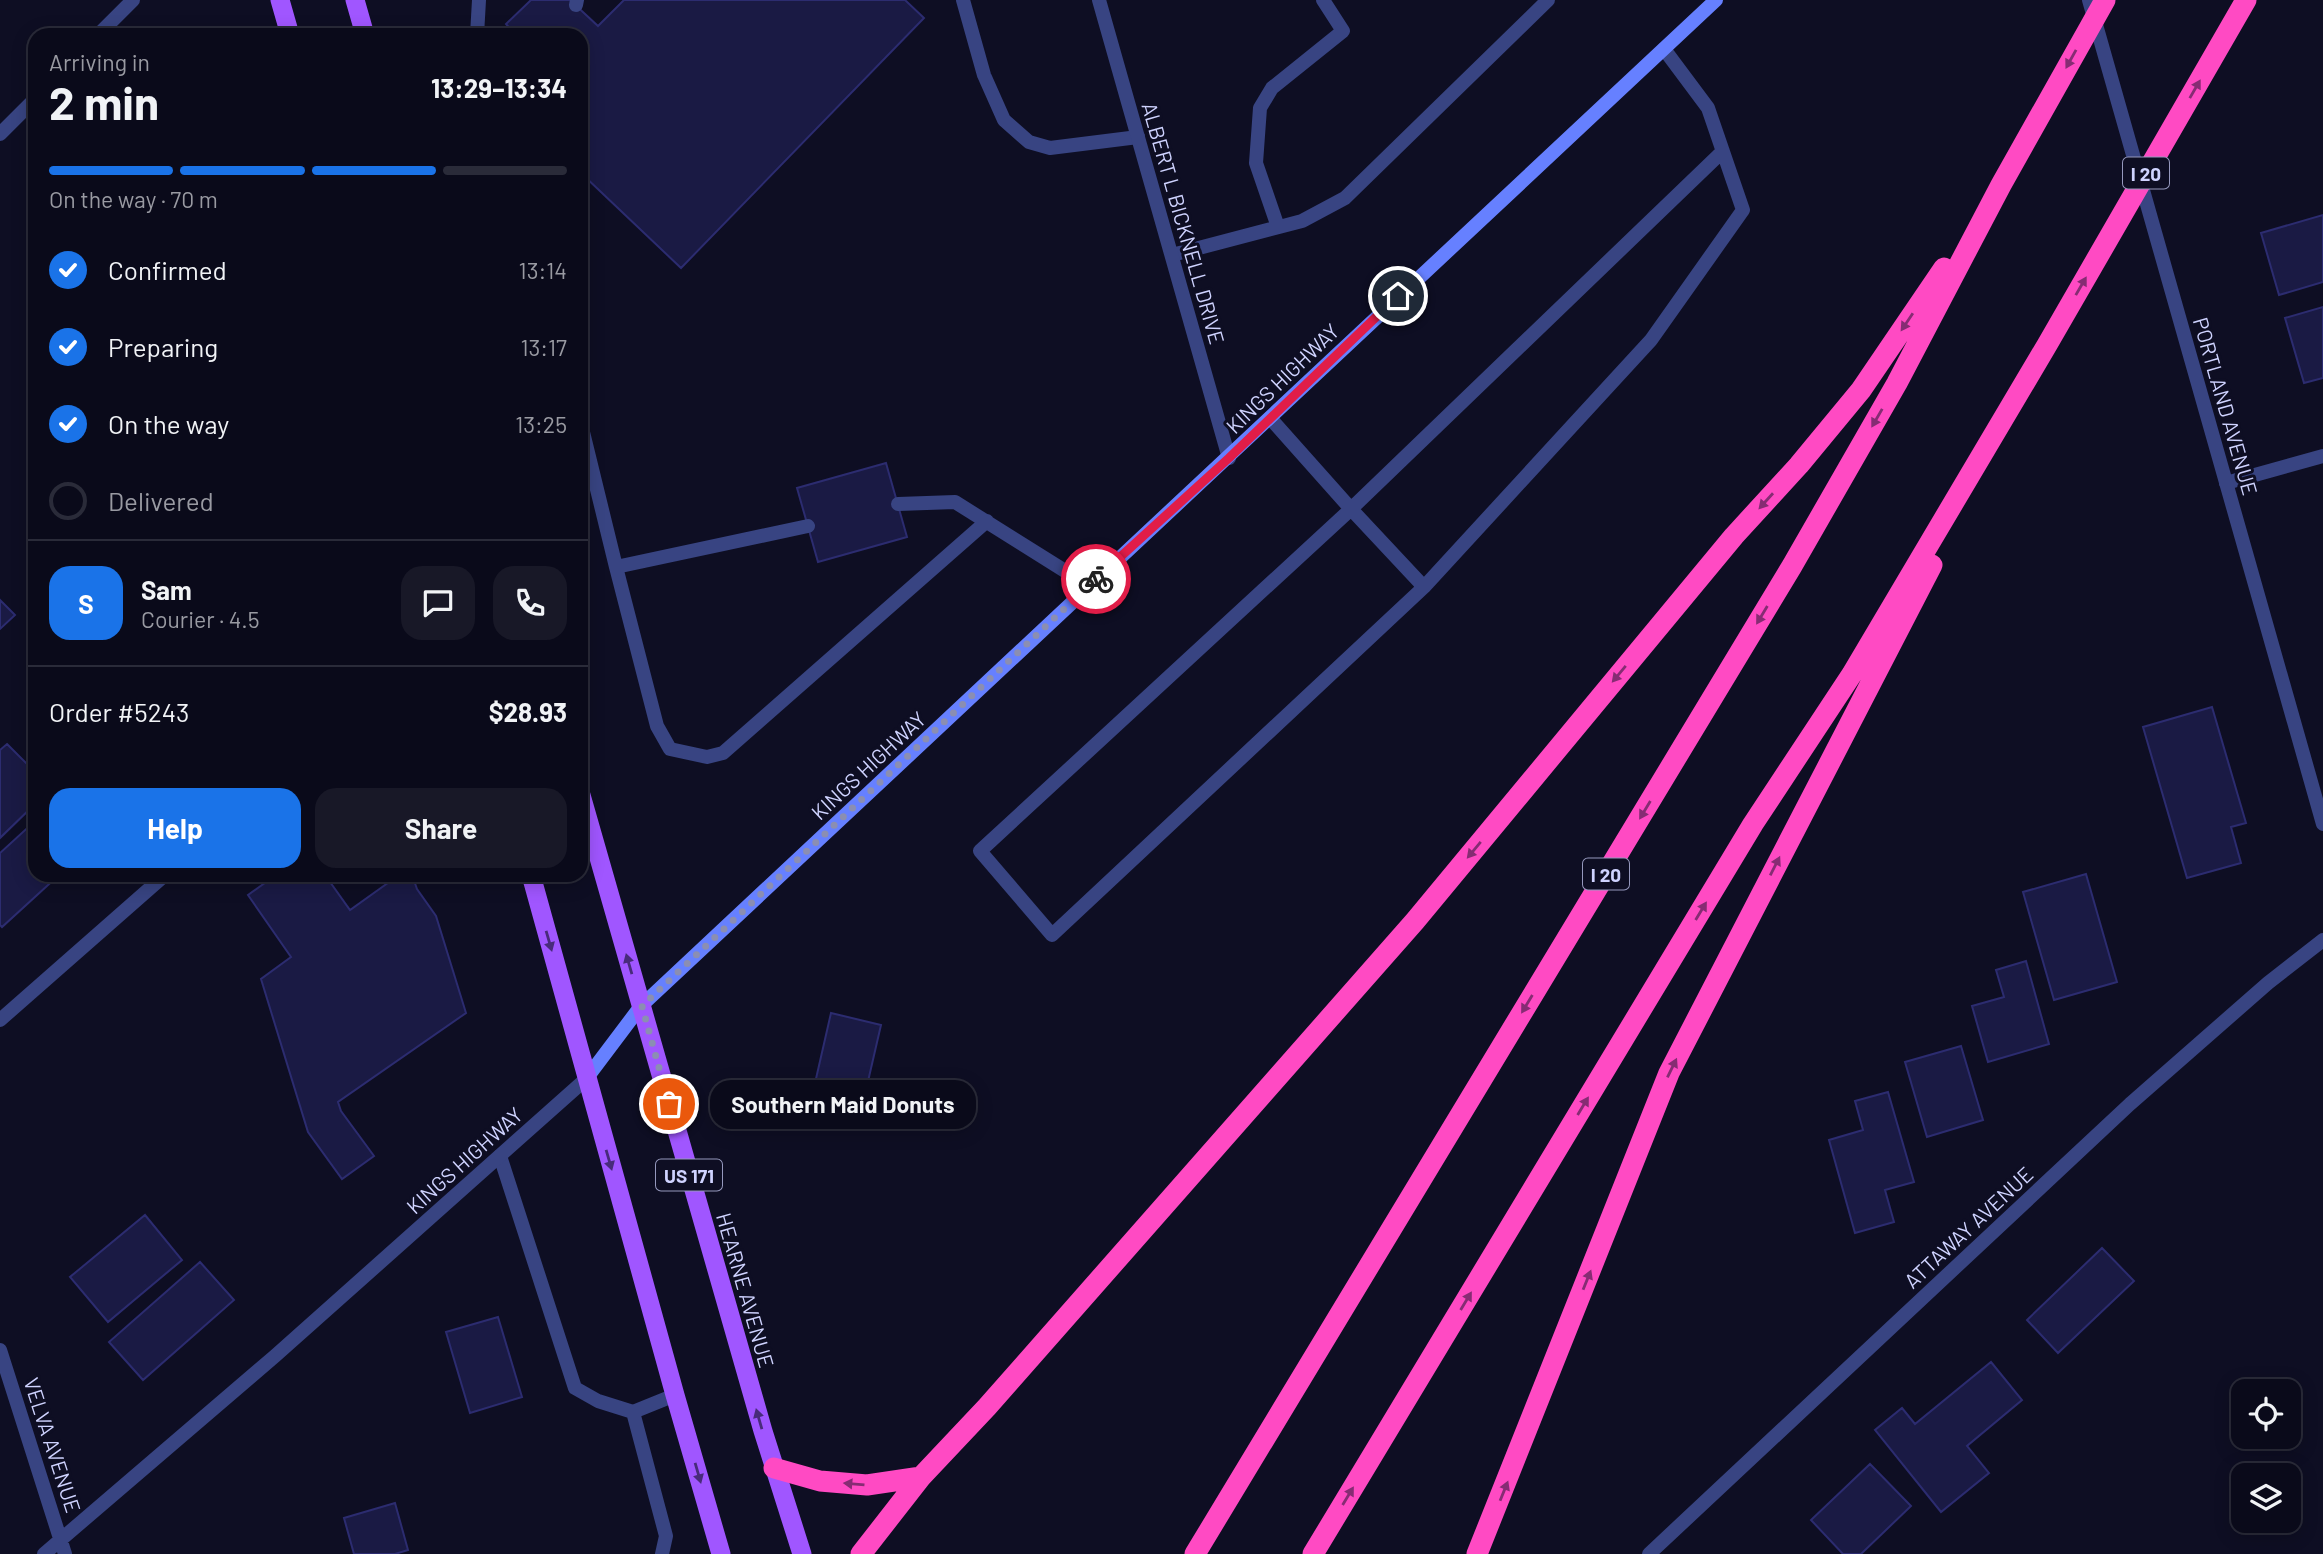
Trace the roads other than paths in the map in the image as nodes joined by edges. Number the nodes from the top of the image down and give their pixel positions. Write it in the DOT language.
graph roads {
  1 [pos="133,0"];
  2 [pos="280,0"];
  3 [pos="355,0"];
  4 [pos="479,0"];
  5 [pos="963,0"];
  6 [pos="1099,0"];
  7 [pos="1323,0"];
  8 [pos="1548,0"];
  9 [pos="1716,0"];
  10 [pos="2089,0"];
  11 [pos="2105,0"];
  12 [pos="2246,0"];
  13 [pos="105,28"];
  14 [pos="288,28"];
  15 [pos="363,28"];
  16 [pos="477,28"];
  17 [pos="1664,48"];
  18 [pos="28,106"];
  19 [pos="0,134"];
  20 [pos="1138,137"];
  21 [pos="1723,151"];
  22 [pos="2001,185"];
  23 [pos="1278,228"];
  24 [pos="1172,255"];
  25 [pos="2047,345"];
  26 [pos="1270,418"];
  27 [pos="588,453"];
  28 [pos="2323,456"];
  29 [pos="1229,458"];
  30 [pos="2226,483"];
  31 [pos="898,504"];
  32 [pos="1351,509"];
  33 [pos="986,522"];
  34 [pos="808,526"];
  35 [pos="616,567"];
  36 [pos="1089,586"];
  37 [pos="1424,587"];
  38 [pos="588,819"];
  39 [pos="2323,824"];
  40 [pos="157,882"];
  41 [pos="533,882"];
  42 [pos="2323,940"];
  43 [pos="642,1006"];
  44 [pos="0,1020"];
  45 [pos="586,1079"];
  46 [pos="500,1156"];
  47 [pos="0,1350"];
  48 [pos="675,1395"];
  49 [pos="633,1412"];
  50 [pos="774,1468"];
  51 [pos="921,1478"];
  52 [pos="63,1547"];
  53 [pos="44,1554"];
  54 [pos="662,1554"];
  55 [pos="721,1554"];
  56 [pos="802,1554"];
  57 [pos="861,1554"];
  58 [pos="1195,1554"];
  59 [pos="1313,1554"];
  60 [pos="1477,1554"];
  61 [pos="1649,1554"];
  1 -- 13 [label="street"];
  2 -- 14 [label="main road"];
  3 -- 15 [label="main road"];
  4 -- 16 [label="street"];
  5 -- 20 [label="street"];
  6 -- 20 [label="street, ALBERT L BICKNELL DRIVE"];
  7 -- 23 [label="street"];
  8 -- 23 [label="street"];
  9 -- 17 [label="main road, KINGS HIGHWAY"];
  10 -- 30 [label="street, PORTLAND AVENUE"];
  11 -- 22 [label="highway, I 20, one-way"];
  25 -- 12 [label="highway, I 20, one-way"];
  17 -- 21 [label="street"];
  17 -- 26 [label="main road, KINGS HIGHWAY"];
  18 -- 19 [label="street"];
  20 -- 24 [label="street, ALBERT L BICKNELL DRIVE"];
  21 -- 32 [label="street"];
  21 -- 37 [label="street"];
  22 -- 51 [label="highway, one-way"];
  22 -- 58 [label="highway, I 20, one-way"];
  23 -- 24 [label="street"];
  24 -- 29 [label="street, ALBERT L BICKNELL DRIVE"];
  59 -- 25 [label="highway, I 20, one-way"];
  60 -- 25 [label="highway, one-way"];
  26 -- 29 [label="main road, KINGS HIGHWAY"];
  26 -- 32 [label="street"];
  27 -- 35 [label="street"];
  28 -- 30 [label="street"];
  29 -- 36 [label="main road, KINGS HIGHWAY"];
  30 -- 39 [label="street, PORTLAND AVENUE"];
  31 -- 33 [label="street"];
  32 -- 37 [label="street"];
  32 -- 37 [label="street"];
  33 -- 35 [label="street"];
  33 -- 36 [label="street"];
  34 -- 35 [label="street"];
  36 -- 43 [label="main road, KINGS HIGHWAY"];
  43 -- 38 [label="main road, HEARNE AVENUE / US 171, one-way"];
  40 -- 44 [label="street"];
  41 -- 45 [label="main road, one-way"];
  42 -- 61 [label="street, ATTAWAY AVENUE"];
  43 -- 45 [label="main road, KINGS HIGHWAY"];
  50 -- 43 [label="main road, HEARNE AVENUE / US 171, one-way"];
  45 -- 46 [label="street, KINGS HIGHWAY"];
  45 -- 48 [label="main road, one-way"];
  46 -- 49 [label="street"];
  46 -- 52 [label="street, KINGS HIGHWAY"];
  47 -- 52 [label="street, VELVA AVENUE"];
  48 -- 49 [label="street"];
  48 -- 55 [label="main road, one-way"];
  49 -- 54 [label="street"];
  51 -- 50 [label="highway, one-way"];
  50 -- 56 [label="main road, HEARNE AVENUE / US 171"];
  51 -- 57 [label="highway"];
  52 -- 53 [label="street, KINGS HIGHWAY"];
}
